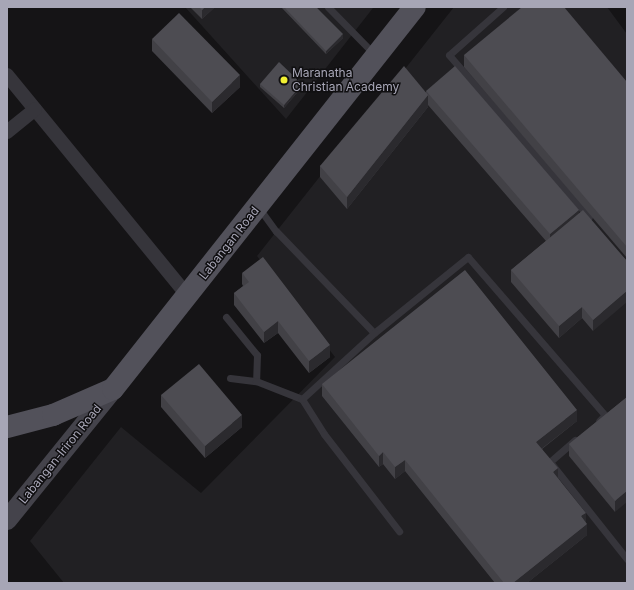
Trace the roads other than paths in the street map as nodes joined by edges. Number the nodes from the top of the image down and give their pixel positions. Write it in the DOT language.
graph roads {
  1 [pos="328,7"];
  2 [pos="415,7"];
  3 [pos="503,7"];
  4 [pos="377,57"];
  5 [pos="7,75"];
  6 [pos="34,109"];
  7 [pos="7,132"];
  8 [pos="258,207"];
  9 [pos="596,227"];
  10 [pos="188,296"];
  11 [pos="226,317"];
  12 [pos="374,334"];
  13 [pos="230,378"];
  14 [pos="256,381"];
  15 [pos="113,389"];
  16 [pos="302,399"];
  17 [pos="594,424"];
  18 [pos="7,427"];
  19 [pos="583,434"];
  20 [pos="7,520"];
  21 [pos="399,531"];
  22 [pos="627,559"];
  1 -- 4 [label="lane"];
  2 -- 4 [label="main road, Labangan Road"];
  3 -- 9 [label="lane"];
  4 -- 8 [label="main road, Labangan Road"];
  5 -- 6 [label="street"];
  6 -- 7 [label="street"];
  6 -- 10 [label="street"];
  8 -- 10 [label="main road, Labangan Road"];
  8 -- 12 [label="lane"];
  10 -- 15 [label="main road, Labangan Road"];
  11 -- 14 [label="lane"];
  12 -- 16 [label="lane"];
  12 -- 17 [label="lane"];
  13 -- 14 [label="lane"];
  14 -- 16 [label="lane"];
  15 -- 18 [label="main road, Labangan Road"];
  15 -- 20 [label="main road, Labangan-Iriron Road"];
  16 -- 21 [label="lane"];
  19 -- 22 [label="lane"];
}
